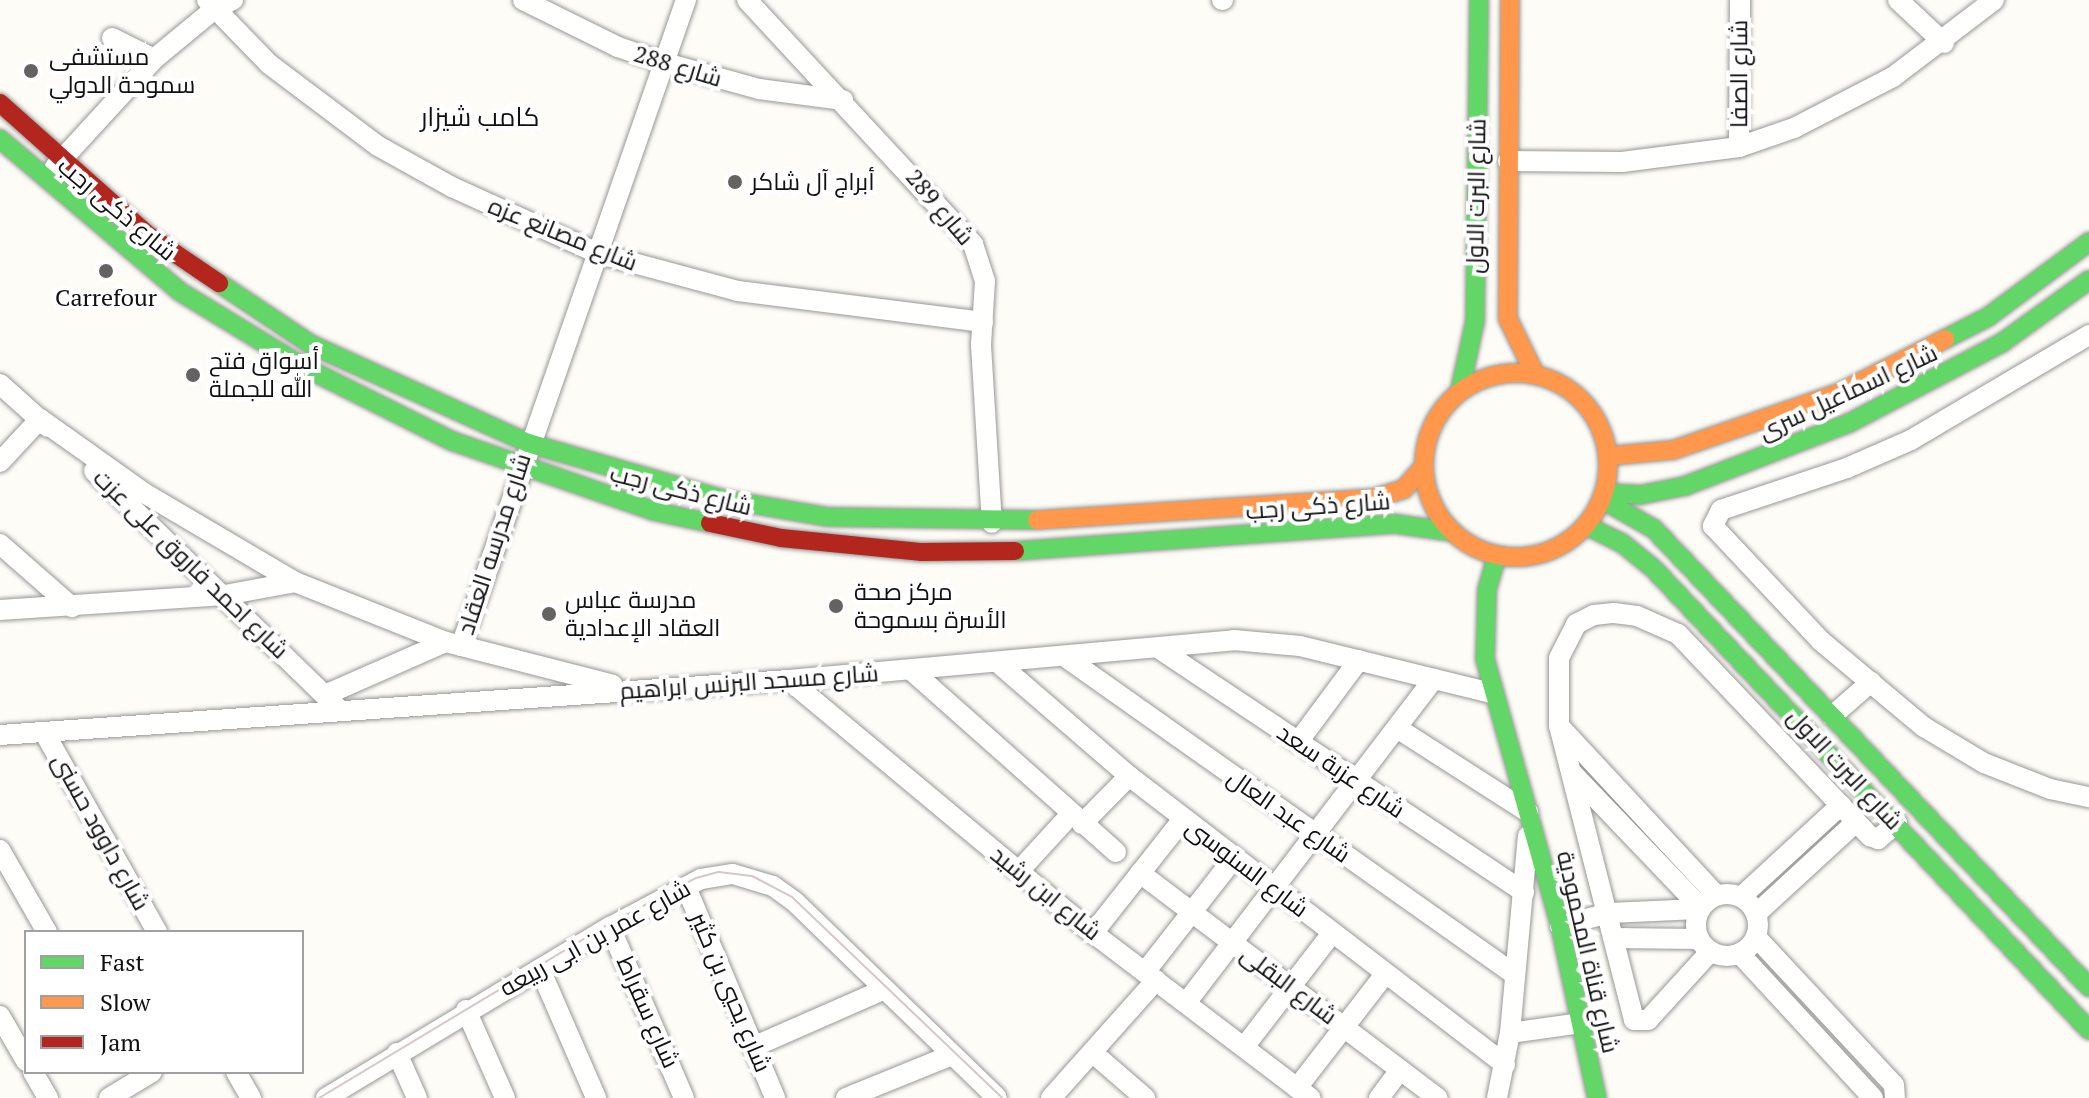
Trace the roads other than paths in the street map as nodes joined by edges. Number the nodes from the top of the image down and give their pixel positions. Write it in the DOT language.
graph roads {
  1 [pos="233,0"];
  2 [pos="523,0"];
  3 [pos="686,0"];
  4 [pos="747,0"];
  5 [pos="1479,0"];
  6 [pos="1510,0"];
  7 [pos="1740,0"];
  8 [pos="1898,0"];
  9 [pos="1994,0"];
  10 [pos="209,5"];
  11 [pos="112,38"];
  12 [pos="1944,43"];
  13 [pos="154,59"];
  14 [pos="665,63"];
  15 [pos="843,100"];
  16 [pos="0,103"];
  17 [pos="0,139"];
  18 [pos="1739,147"];
  19 [pos="61,160"];
  20 [pos="1508,161"];
  21 [pos="44,179"];
  22 [pos="2089,242"];
  23 [pos="600,254"];
  24 [pos="2055,271"];
  25 [pos="2089,280"];
  26 [pos="2074,293"];
  27 [pos="237,298"];
  28 [pos="223,320"];
  29 [pos="983,322"];
  30 [pos="2089,335"];
  31 [pos="1535,374"];
  32 [pos="0,384"];
  33 [pos="1460,390"];
  34 [pos="40,419"];
  35 [pos="528,443"];
  36 [pos="1609,456"];
  37 [pos="0,462"];
  38 [pos="1423,467"];
  39 [pos="519,468"];
  40 [pos="1604,497"];
  41 [pos="992,523"];
  42 [pos="1587,526"];
  43 [pos="1453,532"];
  44 [pos="0,544"];
  45 [pos="1497,555"];
  46 [pos="295,582"];
  47 [pos="225,595"];
  48 [pos="72,607"];
  49 [pos="0,610"];
  50 [pos="454,644"];
  51 [pos="1158,648"];
  52 [pos="1064,656"];
  53 [pos="1359,660"];
  54 [pos="997,662"];
  55 [pos="911,670"];
  56 [pos="1434,679"];
  57 [pos="789,680"];
  58 [pos="1871,682"];
  59 [pos="633,690"];
  60 [pos="1492,693"];
  61 [pos="333,703"];
  62 [pos="1832,716"];
  63 [pos="1559,726"];
  64 [pos="1397,728"];
  65 [pos="44,732"];
  66 [pos="0,735"];
  67 [pos="1298,742"];
  68 [pos="1569,771"];
  69 [pos="1129,776"];
  70 [pos="1356,781"];
  71 [pos="2089,797"];
  72 [pos="1632,805"];
  73 [pos="1841,805"];
  74 [pos="1529,815"];
  75 [pos="1077,819"];
  76 [pos="1183,819"];
  77 [pos="1616,819"];
  78 [pos="1856,822"];
  79 [pos="1897,823"];
  80 [pos="1314,835"];
  81 [pos="0,850"];
  82 [pos="1116,852"];
  83 [pos="1234,858"];
  84 [pos="1019,871"];
  85 [pos="1140,873"];
  86 [pos="7,877"];
  87 [pos="686,887"];
  88 [pos="1273,888"];
  89 [pos="1524,892"];
  90 [pos="1741,897"];
  91 [pos="1705,904"];
  92 [pos="1192,912"];
  93 [pos="1609,913"];
  94 [pos="1756,914"];
  95 [pos="1560,926"];
  96 [pos="610,927"];
  97 [pos="46,930"];
  98 [pos="156,930"];
  99 [pos="1093,933"];
  100 [pos="1332,933"];
  101 [pos="1756,937"];
  102 [pos="1614,938"];
  103 [pos="1232,943"];
  104 [pos="1704,945"];
  105 [pos="1740,954"];
  106 [pos="540,969"];
  107 [pos="1385,974"];
  108 [pos="1514,974"];
  109 [pos="1151,976"];
  110 [pos="1290,987"];
  111 [pos="2089,987"];
  112 [pos="883,990"];
  113 [pos="1186,1003"];
  114 [pos="466,1010"];
  115 [pos="1826,1011"];
  116 [pos="0,1016"];
  117 [pos="1581,1023"];
  118 [pos="1344,1027"];
  119 [pos="1808,1027"];
  120 [pos="2089,1030"];
  121 [pos="1510,1033"];
  122 [pos="13,1040"];
  123 [pos="753,1047"];
  124 [pos="1244,1047"];
  125 [pos="397,1053"];
  126 [pos="1093,1053"];
  127 [pos="952,1055"];
  128 [pos="24,1058"];
  129 [pos="1505,1065"];
  130 [pos="1400,1070"];
  131 [pos="34,1074"];
  132 [pos="237,1074"];
  133 [pos="133,1084"];
  134 [pos="1304,1093"];
  135 [pos="48,1098"];
  136 [pos="109,1098"];
  137 [pos="251,1098"];
  138 [pos="326,1098"];
  139 [pos="417,1098"];
  140 [pos="505,1098"];
  141 [pos="596,1098"];
  142 [pos="684,1098"];
  143 [pos="775,1098"];
  144 [pos="846,1098"];
  145 [pos="997,1098"];
  146 [pos="1051,1098"];
  147 [pos="1145,1098"];
  148 [pos="1379,1098"];
  149 [pos="1437,1098"];
  150 [pos="1497,1098"];
  151 [pos="1597,1098"];
  152 [pos="1873,1098"];
  153 [pos="1895,1098"];
  1 -- 10 [label="street"];
  2 -- 14 [label="street, شارع 288"];
  3 -- 14 [label="street"];
  4 -- 15 [label="street, شارع 289"];
  5 -- 33 [label="main road, شارع البرت الاول"];
  6 -- 20 [label="main road, شارع البرت الاول"];
  7 -- 18 [label="street, شارع الصفا"];
  8 -- 12 [label="street"];
  9 -- 12 [label="street"];
  10 -- 13 [label="street"];
  10 -- 23 [label="street, شارع مصانع عزه"];
  11 -- 13 [label="street"];
  12 -- 18 [label="street"];
  13 -- 19 [label="street"];
  14 -- 15 [label="street, شارع 288"];
  14 -- 23 [label="street"];
  15 -- 29 [label="street, شارع 289"];
  16 -- 19 [label="main road, شارع ذكى رجب"];
  17 -- 21 [label="main road, شارع ذكى رجب"];
  18 -- 20 [label="street"];
  19 -- 21 [label="street"];
  19 -- 27 [label="main road, شارع ذكى رجب"];
  20 -- 31 [label="main road, شارع البرت الاول"];
  21 -- 28 [label="main road, شارع ذكى رجب"];
  22 -- 24 [label="main road, شارع اسماعيل سرى"];
  23 -- 29 [label="street, شارع مصانع عزه"];
  23 -- 35 [label="street"];
  24 -- 26 [label="main road"];
  24 -- 36 [label="main road, شارع اسماعيل سرى"];
  25 -- 26 [label="main road, شارع اسماعيل سرى"];
  26 -- 40 [label="main road, شارع اسماعيل سرى"];
  27 -- 28 [label="main road"];
  27 -- 35 [label="main road, شارع ذكى رجب"];
  28 -- 39 [label="main road, شارع ذكى رجب"];
  29 -- 41 [label="street, شارع 289"];
  30 -- 58 [label="street"];
  31 -- 33 [label="main road"];
  31 -- 36 [label="main road"];
  32 -- 34 [label="street, شارع احمد فاروق على عزت"];
  33 -- 38 [label="main road"];
  34 -- 37 [label="street"];
  34 -- 46 [label="street, شارع احمد فاروق على عزت"];
  34 -- 47 [label="street, شارع احمد فاروق على عزت"];
  35 -- 39 [label="street, شارع مدرسه العقاد"];
  35 -- 41 [label="main road, شارع ذكى رجب"];
  36 -- 40 [label="main road"];
  38 -- 41 [label="main road, شارع ذكى رجب"];
  38 -- 43 [label="main road"];
  39 -- 43 [label="main road, شارع ذكى رجب"];
  39 -- 50 [label="street, شارع مدرسه العقاد"];
  40 -- 42 [label="main road"];
  40 -- 62 [label="main road, شارع البرت الاول"];
  42 -- 45 [label="main road"];
  42 -- 79 [label="main road, شارع البرت الاول"];
  43 -- 45 [label="main road"];
  44 -- 48 [label="street"];
  45 -- 60 [label="main road"];
  46 -- 47 [label="street"];
  46 -- 50 [label="street, شارع احمد فاروق على عزت"];
  47 -- 48 [label="street"];
  47 -- 61 [label="street, شارع احمد فاروق على عزت"];
  48 -- 49 [label="street"];
  50 -- 59 [label="street, شارع احمد فاروق على عزت"];
  50 -- 61 [label="street"];
  51 -- 52 [label="street, شارع مسجد البرنس ابراهيم"];
  51 -- 53 [label="street, شارع مسجد البرنس ابراهيم"];
  51 -- 67 [label="street, شارع عزبة سعد"];
  52 -- 54 [label="street, شارع مسجد البرنس ابراهيم"];
  52 -- 80 [label="street, شارع عبد العال"];
  53 -- 56 [label="street, شارع مسجد البرنس ابراهيم"];
  53 -- 67 [label="street"];
  54 -- 55 [label="street, شارع مسجد البرنس ابراهيم"];
  54 -- 69 [label="street, شارع السنوسى"];
  55 -- 57 [label="street, شارع مسجد البرنس ابراهيم"];
  55 -- 75 [label="street"];
  56 -- 60 [label="street, شارع مسجد البرنس ابراهيم"];
  56 -- 64 [label="street"];
  57 -- 59 [label="street, شارع مسجد البرنس ابراهيم"];
  57 -- 84 [label="street, شارع ابن رشيد"];
  58 -- 62 [label="street"];
  58 -- 71 [label="street"];
  59 -- 61 [label="street, شارع مسجد البرنس ابراهيم"];
  60 -- 74 [label="main road"];
  61 -- 65 [label="street, شارع مسجد البرنس ابراهيم"];
  62 -- 111 [label="main road, شارع البرت الاول"];
  63 -- 68 [label="street"];
  63 -- 72 [label="street"];
  63 -- 73 [label="street"];
  64 -- 70 [label="street"];
  64 -- 74 [label="street"];
  65 -- 66 [label="street, شارع مسجد البرنس ابراهيم"];
  65 -- 98 [label="street, شارع داوود حسنى"];
  67 -- 70 [label="street, شارع عزبة سعد"];
  68 -- 77 [label="street"];
  68 -- 93 [label="street"];
  69 -- 75 [label="street"];
  69 -- 76 [label="street, شارع السنوسى"];
  70 -- 80 [label="street"];
  70 -- 89 [label="street, شارع عزبة سعد"];
  72 -- 77 [label="street"];
  72 -- 91 [label="street"];
  73 -- 78 [label="street"];
  73 -- 90 [label="street"];
  74 -- 89 [label="street"];
  74 -- 95 [label="main road, شارع قناة المحمودية"];
  75 -- 82 [label="street"];
  75 -- 84 [label="street"];
  76 -- 83 [label="street, شارع السنوسى"];
  76 -- 85 [label="street"];
  77 -- 91 [label="street"];
  78 -- 79 [label="street"];
  78 -- 94 [label="street"];
  79 -- 120 [label="main road, شارع البرت الاول"];
  80 -- 88 [label="street"];
  80 -- 108 [label="street, شارع عبد العال"];
  81 -- 86 [label="street"];
  83 -- 88 [label="street, شارع السنوسى"];
  83 -- 92 [label="street"];
  84 -- 99 [label="street, شارع ابن رشيد"];
  85 -- 92 [label="street, شارع البقلى"];
  85 -- 99 [label="street"];
  86 -- 97 [label="street"];
  87 -- 96 [label="street, شارع عمر بن ابى ربيعه"];
  87 -- 112 [label="street, شارع عمر بن ابى ربيعه"];
  87 -- 123 [label="street, شارع يحيي بن كثير"];
  88 -- 100 [label="street, شارع السنوسى"];
  88 -- 103 [label="street"];
  89 -- 108 [label="street"];
  90 -- 91 [label="street"];
  90 -- 94 [label="street"];
  91 -- 93 [label="street"];
  91 -- 104 [label="street"];
  92 -- 103 [label="street, شارع البقلى"];
  92 -- 109 [label="street"];
  93 -- 95 [label="street"];
  93 -- 102 [label="street"];
  94 -- 101 [label="street"];
  95 -- 117 [label="main road, شارع قناة المحمودية"];
  96 -- 106 [label="street, شارع عمر بن ابى ربيعه"];
  96 -- 142 [label="street, شارع سقراط"];
  99 -- 109 [label="street, شارع ابن رشيد"];
  100 -- 107 [label="street, شارع السنوسى"];
  100 -- 110 [label="street"];
  101 -- 105 [label="street"];
  101 -- 115 [label="street"];
  102 -- 104 [label="street"];
  102 -- 104 [label="street"];
  103 -- 110 [label="street, شارع البقلى"];
  103 -- 113 [label="street"];
  104 -- 105 [label="street"];
  105 -- 119 [label="street"];
  106 -- 114 [label="street, شارع عمر بن ابى ربيعه"];
  106 -- 141 [label="street"];
  107 -- 118 [label="street"];
  107 -- 129 [label="street, شارع السنوسى"];
  108 -- 121 [label="street"];
  109 -- 113 [label="street, شارع ابن رشيد"];
  109 -- 126 [label="street"];
  110 -- 118 [label="street, شارع البقلى"];
  110 -- 124 [label="street"];
  112 -- 123 [label="street"];
  112 -- 127 [label="street, شارع عمر بن ابى ربيعه"];
  113 -- 124 [label="street, شارع ابن رشيد"];
  114 -- 125 [label="street, شارع عمر بن ابى ربيعه"];
  114 -- 140 [label="street"];
  115 -- 119 [label="street"];
  115 -- 153 [label="street"];
  116 -- 122 [label="street"];
  117 -- 121 [label="street"];
  117 -- 151 [label="main road, شارع قناة المحمودية"];
  118 -- 130 [label="street, شارع البقلى"];
  118 -- 134 [label="street"];
  119 -- 152 [label="street"];
  121 -- 129 [label="street"];
  122 -- 128 [label="street"];
  123 -- 143 [label="street, شارع يحيي بن كثير"];
  124 -- 134 [label="street, شارع ابن رشيد"];
  125 -- 138 [label="street, شارع عمر بن ابى ربيعه"];
  125 -- 139 [label="street"];
  126 -- 146 [label="street"];
  126 -- 147 [label="street"];
  127 -- 144 [label="street"];
  127 -- 145 [label="street, شارع عمر بن ابى ربيعه"];
  129 -- 150 [label="street"];
  130 -- 148 [label="street"];
  130 -- 149 [label="street, شارع البقلى"];
  131 -- 135 [label="street"];
  132 -- 137 [label="street"];
  133 -- 136 [label="street"];
}
